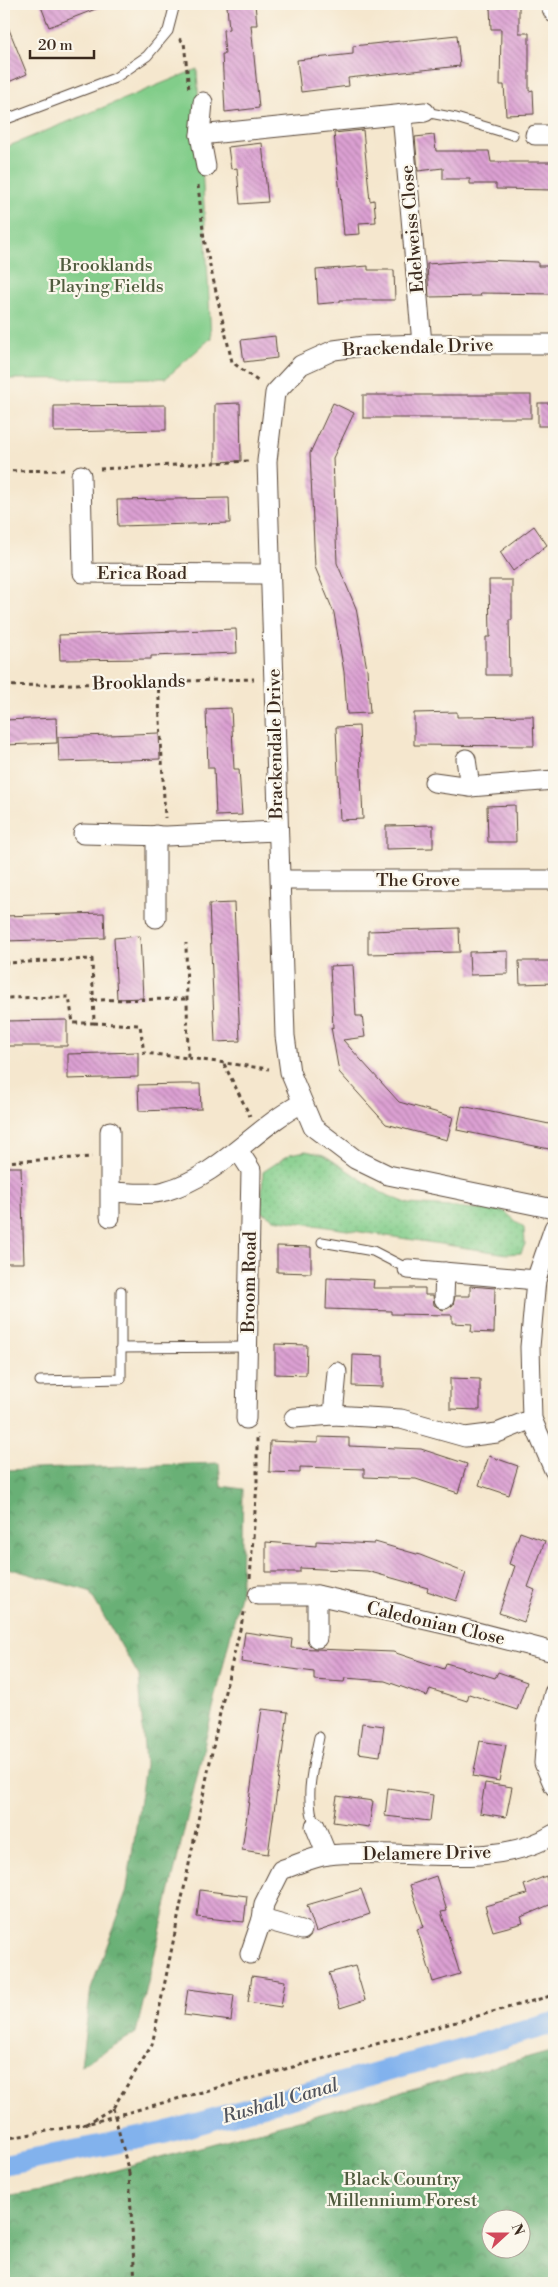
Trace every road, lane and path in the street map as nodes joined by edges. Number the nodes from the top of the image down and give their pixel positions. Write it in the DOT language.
graph roads {
  1 [pos="175,4"];
  2 [pos="550,4"];
  3 [pos="554,13"];
  4 [pos="168,31"];
  5 [pos="196,100"];
  6 [pos="425,112"];
  7 [pos="402,114"];
  8 [pos="4,120"];
  9 [pos="200,135"];
  10 [pos="513,135"];
  11 [pos="535,135"];
  12 [pos="554,135"];
  13 [pos="202,175"];
  14 [pos="422,344"];
  15 [pos="554,344"];
  16 [pos="275,393"];
  17 [pos="267,460"];
  18 [pos="4,471"];
  19 [pos="82,471"];
  20 [pos="269,574"];
  21 [pos="274,678"];
  22 [pos="158,681"];
  23 [pos="4,686"];
  24 [pos="466,759"];
  25 [pos="554,780"];
  26 [pos="434,782"];
  27 [pos="470,786"];
  28 [pos="277,831"];
  29 [pos="83,834"];
  30 [pos="161,836"];
  31 [pos="281,880"];
  32 [pos="554,880"];
  33 [pos="156,918"];
  34 [pos="186,943"];
  35 [pos="4,963"];
  36 [pos="4,998"];
  37 [pos="187,999"];
  38 [pos="93,1000"];
  39 [pos="94,1023"];
  40 [pos="188,1058"];
  41 [pos="224,1063"];
  42 [pos="290,1072"];
  43 [pos="302,1103"];
  44 [pos="110,1131"];
  45 [pos="258,1133"];
  46 [pos="238,1150"];
  47 [pos="110,1156"];
  48 [pos="4,1162"];
  49 [pos="111,1192"];
  50 [pos="554,1209"];
  51 [pos="110,1217"];
  52 [pos="554,1228"];
  53 [pos="322,1242"];
  54 [pos="408,1270"];
  55 [pos="445,1272"];
  56 [pos="536,1280"];
  57 [pos="121,1291"];
  58 [pos="444,1299"];
  59 [pos="247,1347"];
  60 [pos="120,1348"];
  61 [pos="337,1372"];
  62 [pos="40,1381"];
  63 [pos="333,1415"];
  64 [pos="294,1418"];
  65 [pos="246,1419"];
  66 [pos="532,1419"];
  67 [pos="554,1470"];
  68 [pos="251,1595"];
  69 [pos="317,1595"];
  70 [pos="317,1638"];
  71 [pos="554,1652"];
  72 [pos="554,1692"];
  73 [pos="318,1737"];
  74 [pos="554,1786"];
  75 [pos="315,1826"];
  76 [pos="554,1834"];
  77 [pos="327,1855"];
  78 [pos="262,1919"];
  79 [pos="302,1930"];
  80 [pos="250,1954"];
  81 [pos="554,1995"];
  82 [pos="113,2108"];
  83 [pos="86,2124"];
  84 [pos="4,2139"];
  85 [pos="135,2283"];
  1 -- 4 [label="lane"];
  2 -- 3 [label="street"];
  4 -- 5 [label="path"];
  4 -- 8 [label="lane"];
  5 -- 9 [label="street"];
  6 -- 7 [label="street"];
  6 -- 10 [label="lane"];
  7 -- 9 [label="street"];
  7 -- 14 [label="street, Edelweiss Close"];
  9 -- 13 [label="street"];
  11 -- 12 [label="street"];
  13 -- 16 [label="path"];
  14 -- 15 [label="street, Brackendale Drive"];
  14 -- 16 [label="street, Brackendale Drive"];
  16 -- 17 [label="street, Brackendale Drive"];
  17 -- 19 [label="path"];
  17 -- 20 [label="street, Brackendale Drive"];
  18 -- 19 [label="path"];
  19 -- 20 [label="street, Erica Road"];
  20 -- 21 [label="street, Brackendale Drive"];
  21 -- 22 [label="path, Brooklands"];
  21 -- 28 [label="street, Brackendale Drive"];
  22 -- 23 [label="path, Brooklands"];
  22 -- 30 [label="path"];
  24 -- 27 [label="street"];
  25 -- 27 [label="street"];
  26 -- 27 [label="street"];
  28 -- 30 [label="street"];
  28 -- 31 [label="street, Brackendale Drive"];
  29 -- 30 [label="street"];
  30 -- 33 [label="street"];
  31 -- 32 [label="street, The Grove"];
  31 -- 42 [label="street, Brackendale Drive"];
  34 -- 37 [label="path"];
  35 -- 38 [label="path"];
  36 -- 39 [label="path"];
  37 -- 38 [label="path"];
  37 -- 40 [label="path"];
  38 -- 39 [label="path"];
  39 -- 40 [label="path"];
  40 -- 41 [label="path"];
  41 -- 42 [label="path"];
  41 -- 45 [label="path"];
  42 -- 43 [label="street, Brackendale Drive"];
  43 -- 45 [label="street"];
  43 -- 50 [label="street, Brackendale Drive"];
  44 -- 47 [label="street"];
  45 -- 46 [label="street"];
  46 -- 49 [label="street"];
  46 -- 59 [label="street, Broom Road"];
  47 -- 48 [label="path"];
  47 -- 49 [label="street"];
  49 -- 51 [label="street"];
  52 -- 56 [label="street"];
  53 -- 54 [label="lane"];
  54 -- 55 [label="street"];
  55 -- 56 [label="street"];
  55 -- 58 [label="street"];
  56 -- 66 [label="street"];
  57 -- 60 [label="lane"];
  59 -- 60 [label="lane"];
  59 -- 65 [label="street, Broom Road"];
  60 -- 62 [label="lane"];
  61 -- 63 [label="street"];
  63 -- 64 [label="street"];
  63 -- 66 [label="street"];
  65 -- 68 [label="path"];
  66 -- 67 [label="street"];
  68 -- 69 [label="street, Caledonian Close"];
  68 -- 82 [label="path"];
  69 -- 70 [label="street"];
  69 -- 71 [label="street, Caledonian Close"];
  72 -- 74 [label="street"];
  73 -- 75 [label="lane"];
  75 -- 77 [label="street"];
  76 -- 77 [label="street, Delamere Drive"];
  77 -- 78 [label="street, Delamere Drive"];
  78 -- 79 [label="street"];
  78 -- 80 [label="street, Delamere Drive"];
  81 -- 83 [label="path"];
  82 -- 83 [label="path"];
  82 -- 85 [label="path, bridge"];
  83 -- 84 [label="path"];
}
